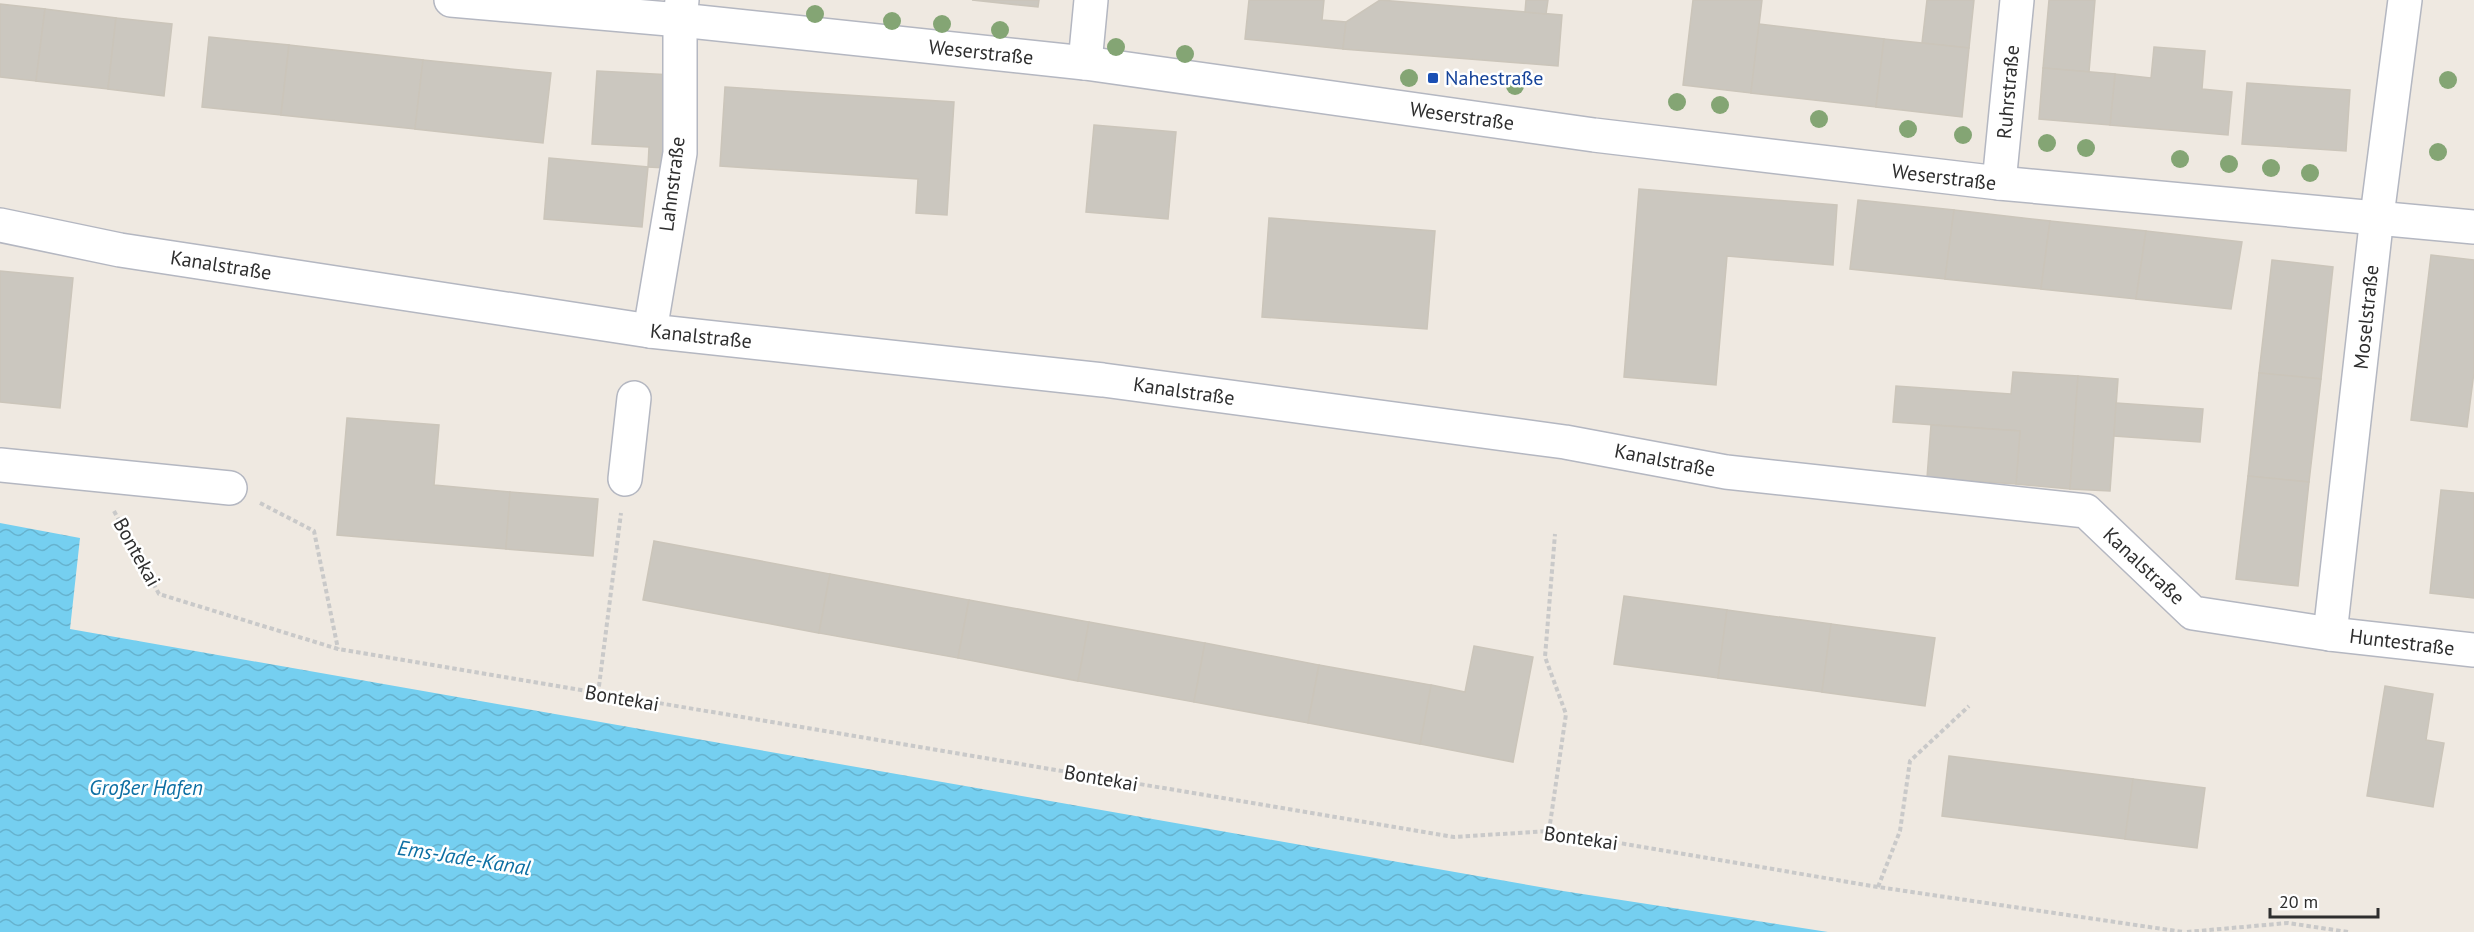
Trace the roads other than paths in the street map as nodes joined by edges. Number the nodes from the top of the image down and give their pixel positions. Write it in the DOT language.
graph roads {
  1 [pos="451,0"];
  2 [pos="1091,0"];
  3 [pos="2017,0"];
  4 [pos="2405,0"];
  5 [pos="681,10"];
  6 [pos="1085,63"];
  7 [pos="2000,183"];
  8 [pos="2377,216"];
  9 [pos="0,225"];
  10 [pos="2474,226"];
  11 [pos="650,331"];
  12 [pos="634,398"];
  13 [pos="0,465"];
  14 [pos="625,480"];
  15 [pos="230,488"];
  16 [pos="2331,634"];
  17 [pos="2474,650"];
  1 -- 5 [label="street, Weserstraße"];
  2 -- 6 [label="street"];
  3 -- 7 [label="street, Ruhrstraße"];
  4 -- 8 [label="street, Moselstraße"];
  5 -- 6 [label="street, Weserstraße"];
  5 -- 11 [label="street, Lahnstraße"];
  6 -- 7 [label="street, Weserstraße"];
  7 -- 8 [label="street, Weserstraße"];
  8 -- 10 [label="street, Weserstraße"];
  8 -- 16 [label="street, Moselstraße"];
  9 -- 11 [label="street, Kanalstraße"];
  11 -- 16 [label="street, Kanalstraße"];
  12 -- 14 [label="street"];
  13 -- 15 [label="street"];
  16 -- 17 [label="street, Huntestraße"];
}
